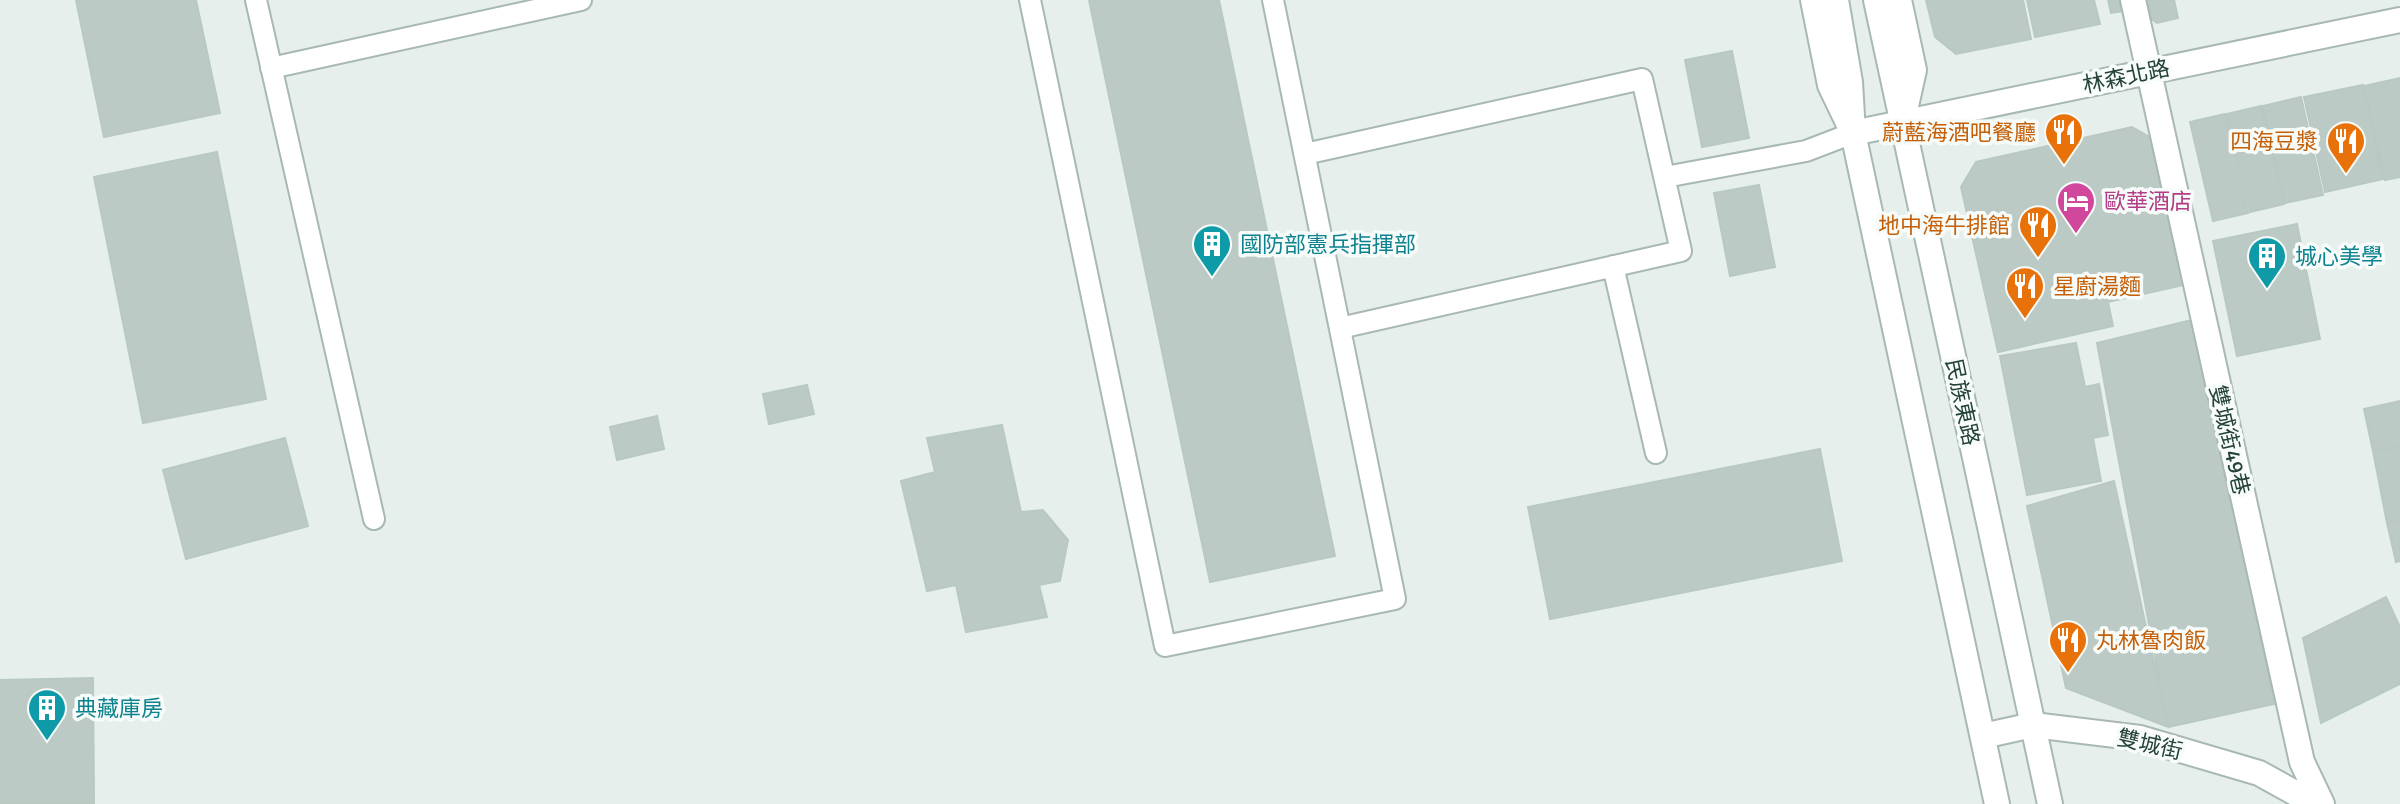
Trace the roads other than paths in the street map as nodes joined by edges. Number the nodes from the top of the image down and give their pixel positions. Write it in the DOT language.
graph roads {
  1 [pos="256,0"];
  2 [pos="581,0"];
  3 [pos="1030,0"];
  4 [pos="1273,0"];
  5 [pos="1813,0"];
  6 [pos="1836,0"];
  7 [pos="1876,0"];
  8 [pos="1899,0"];
  9 [pos="2133,0"];
  10 [pos="2400,20"];
  11 [pos="271,68"];
  12 [pos="2147,72"];
  13 [pos="1902,124"];
  14 [pos="1853,133"];
  15 [pos="1305,154"];
  16 [pos="1665,177"];
  17 [pos="1613,266"];
  18 [pos="1340,328"];
  19 [pos="1656,453"];
  20 [pos="374,519"];
  21 [pos="2033,725"];
  22 [pos="1983,736"];
  23 [pos="1997,804"];
  24 [pos="2050,804"];
  25 [pos="2307,804"];
  26 [pos="2322,804"];
  1 -- 11 [label="lane"];
  2 -- 11 [label="lane"];
  3 -- 18 [label="lane"];
  4 -- 15 [label="lane"];
  5 -- 14 [label="street"];
  6 -- 14 [label="street"];
  7 -- 13 [label="street, 民族東路"];
  8 -- 13 [label="street"];
  9 -- 12 [label="street, 雙城街49巷"];
  10 -- 12 [label="street, 林森北路"];
  11 -- 20 [label="lane"];
  12 -- 13 [label="street, 林森北路"];
  12 -- 26 [label="street, 雙城街49巷"];
  13 -- 14 [label="street, 林森北路"];
  13 -- 21 [label="street, 民族東路"];
  14 -- 16 [label="lane"];
  14 -- 22 [label="street"];
  15 -- 16 [label="lane"];
  15 -- 18 [label="lane"];
  16 -- 17 [label="lane"];
  17 -- 18 [label="lane"];
  17 -- 19 [label="lane"];
  21 -- 22 [label="street, 雙城街"];
  21 -- 24 [label="street, 民族東路"];
  21 -- 25 [label="street, 雙城街"];
  22 -- 23 [label="street"];
}
